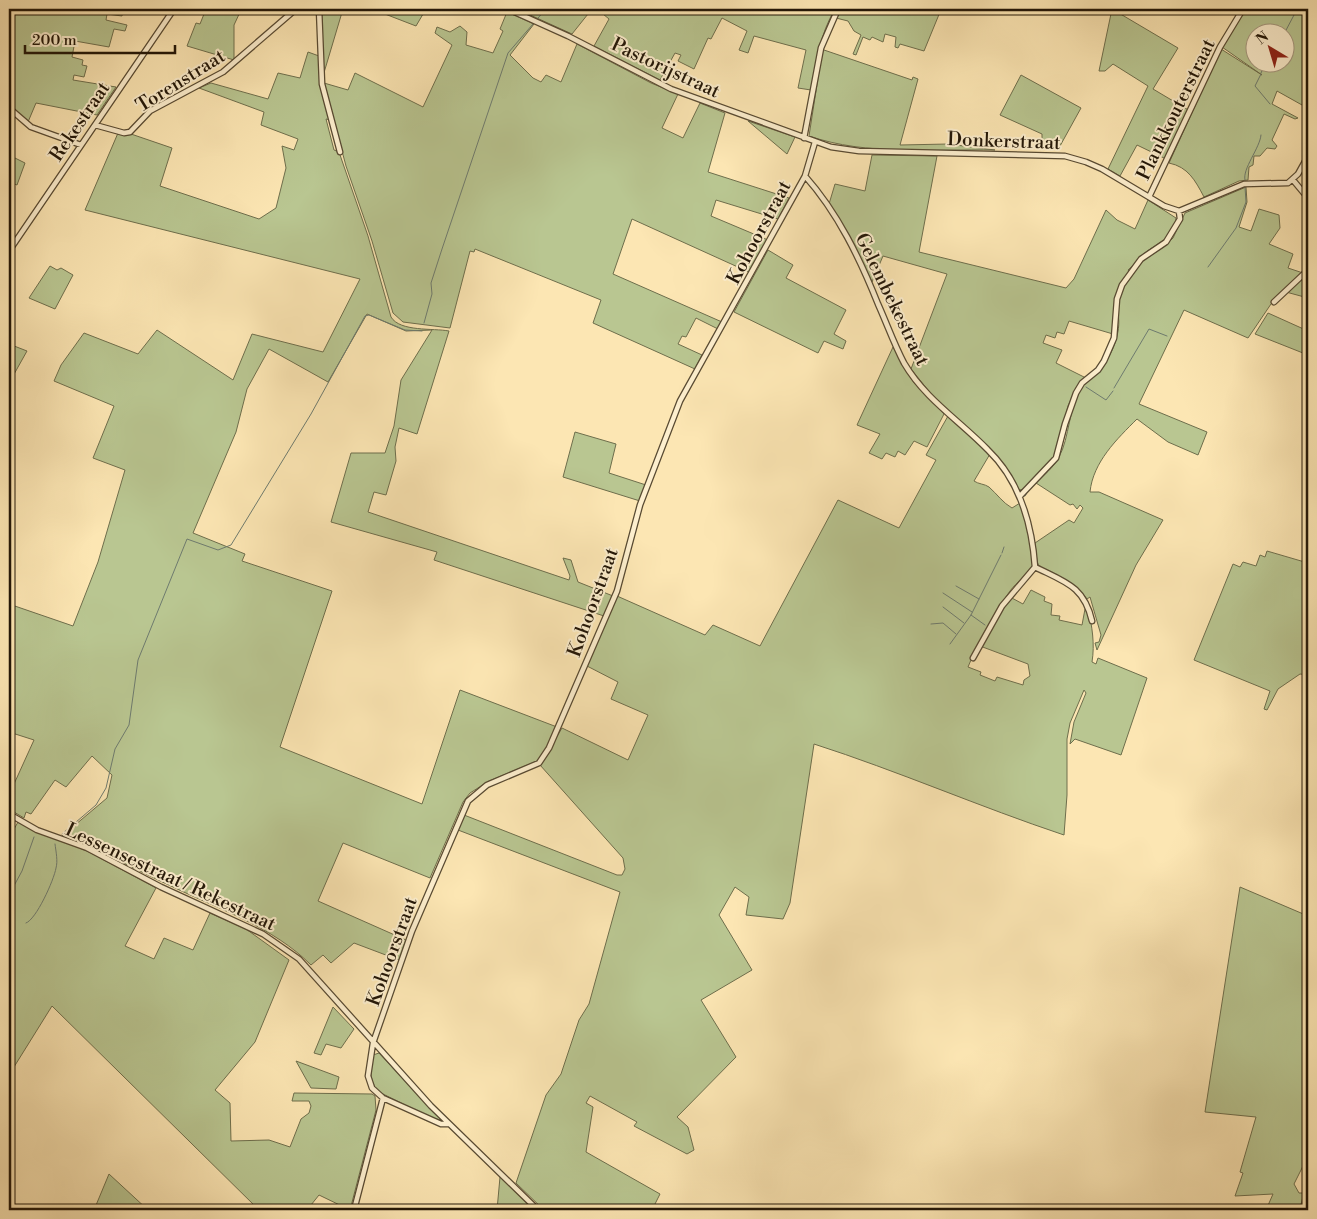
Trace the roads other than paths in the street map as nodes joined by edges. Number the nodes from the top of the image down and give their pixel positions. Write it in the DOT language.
graph roads {
  1 [pos="174,9"];
  2 [pos="296,9"];
  3 [pos="319,9"];
  4 [pos="508,9"];
  5 [pos="838,9"];
  6 [pos="1243,9"];
  7 [pos="9,108"];
  8 [pos="95,125"];
  9 [pos="804,138"];
  10 [pos="816,142"];
  11 [pos="81,145"];
  12 [pos="340,152"];
  13 [pos="1308,156"];
  14 [pos="805,176"];
  15 [pos="1293,180"];
  16 [pos="1149,197"];
  17 [pos="1308,198"];
  18 [pos="1180,211"];
  19 [pos="9,251"];
  20 [pos="1308,270"];
  21 [pos="1274,302"];
  22 [pos="1020,496"];
  23 [pos="1035,568"];
  24 [pos="1092,621"];
  25 [pos="973,658"];
  26 [pos="9,814"];
  27 [pos="373,1043"];
  28 [pos="383,1098"];
  29 [pos="448,1124"];
  30 [pos="354,1210"];
  31 [pos="538,1210"];
  1 -- 8 [label="street, Rekestraat"];
  2 -- 8 [label="street, Torenstraat"];
  3 -- 12 [label="street"];
  4 -- 9 [label="street, Pastorijstraat"];
  5 -- 9 [label="street"];
  6 -- 16 [label="street, Plankkouterstraat"];
  7 -- 11 [label="street"];
  8 -- 11 [label="street, Rekestraat"];
  9 -- 10 [label="street, Pastorijstraat"];
  10 -- 14 [label="street, Kohoorstraat"];
  10 -- 16 [label="street, Donkerstraat"];
  11 -- 19 [label="street, Rekestraat"];
  13 -- 15 [label="street"];
  14 -- 22 [label="street, Gelembekestraat"];
  14 -- 27 [label="street, Kohoorstraat"];
  15 -- 17 [label="street"];
  15 -- 18 [label="street"];
  16 -- 18 [label="street, Donkerstraat"];
  18 -- 22 [label="street"];
  20 -- 21 [label="street"];
  22 -- 23 [label="street, Gelembekestraat"];
  23 -- 24 [label="street"];
  23 -- 25 [label="street"];
  26 -- 27 [label="street, Lessensestraat / Rekestraat"];
  27 -- 28 [label="street, Kohoorstraat"];
  27 -- 29 [label="street, Lessensestraat / Rekestraat"];
  28 -- 29 [label="street"];
  28 -- 30 [label="street"];
  29 -- 31 [label="street, Lessensestraat / Rekestraat"];
}
